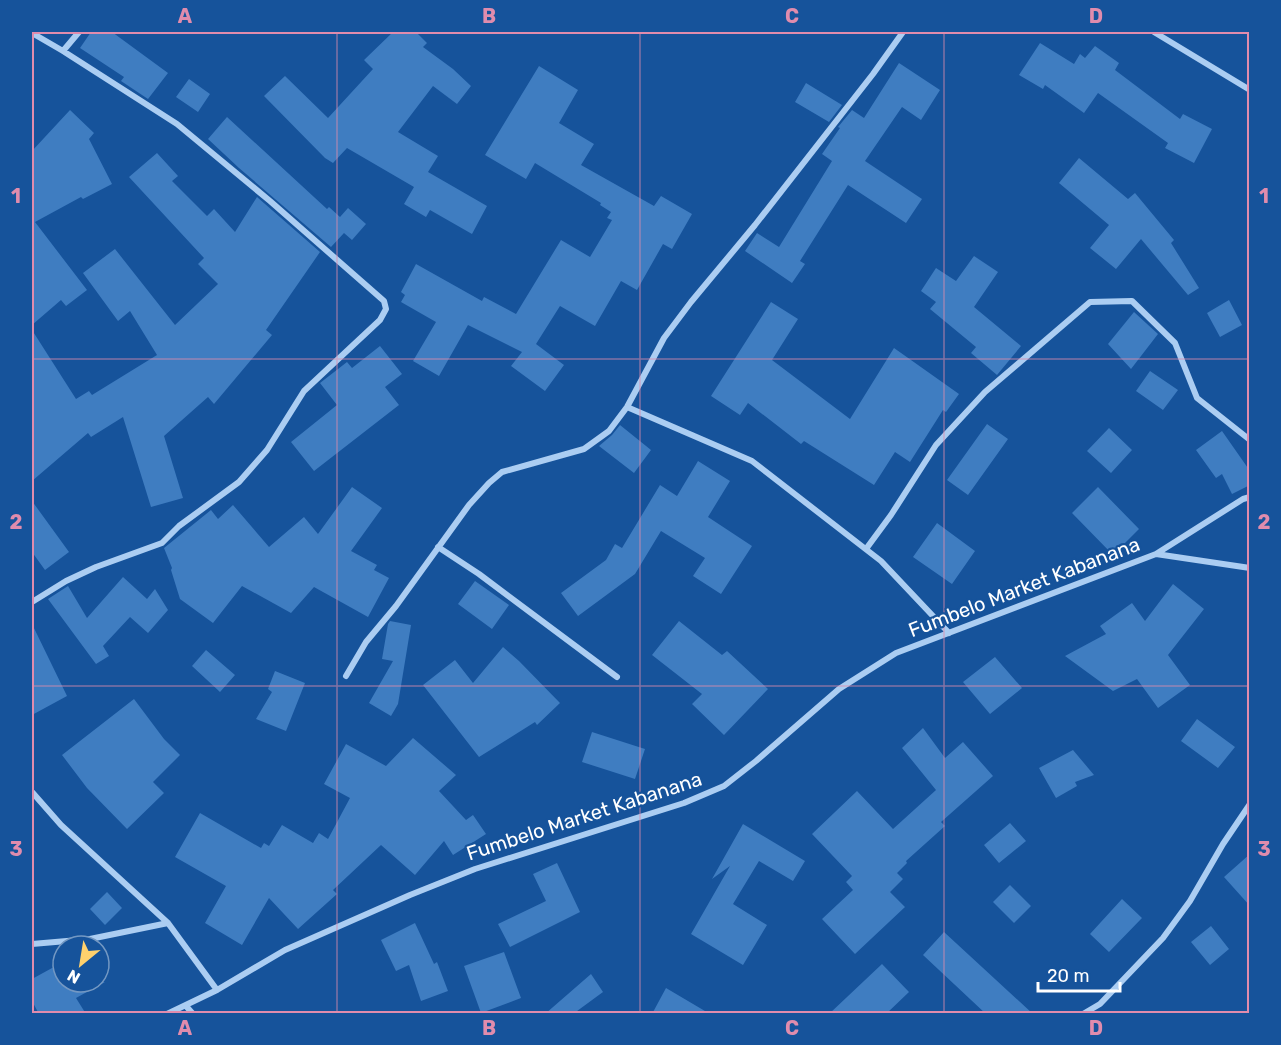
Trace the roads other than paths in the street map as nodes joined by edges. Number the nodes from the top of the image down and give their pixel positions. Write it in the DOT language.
graph roads {
  1 [pos="79,32"];
  2 [pos="903,32"];
  3 [pos="1154,32"];
  4 [pos="32,33"];
  5 [pos="63,51"];
  6 [pos="1250,90"];
  7 [pos="627,407"];
  8 [pos="1250,440"];
  9 [pos="1250,497"];
  10 [pos="438,547"];
  11 [pos="866,549"];
  12 [pos="1156,554"];
  13 [pos="1250,568"];
  14 [pos="32,602"];
  15 [pos="949,633"];
  16 [pos="345,675"];
  17 [pos="617,677"];
  18 [pos="32,792"];
  19 [pos="1250,804"];
  20 [pos="168,923"];
  21 [pos="32,944"];
  22 [pos="217,990"];
  23 [pos="186,1006"];
  24 [pos="167,1014"];
  25 [pos="193,1014"];
  26 [pos="1083,1014"];
  1 -- 5 [label="street"];
  2 -- 7 [label="street"];
  3 -- 6 [label="street"];
  4 -- 5 [label="street"];
  5 -- 14 [label="street"];
  7 -- 10 [label="street"];
  7 -- 11 [label="street"];
  8 -- 11 [label="street"];
  9 -- 12 [label="street, Fumbelo Market Kabanana"];
  10 -- 16 [label="street"];
  10 -- 17 [label="street"];
  11 -- 15 [label="street"];
  12 -- 13 [label="street"];
  12 -- 15 [label="street, Fumbelo Market Kabanana"];
  15 -- 22 [label="street, Fumbelo Market Kabanana"];
  18 -- 20 [label="street"];
  19 -- 26 [label="street"];
  20 -- 21 [label="street"];
  20 -- 22 [label="street"];
  22 -- 23 [label="street, Fumbelo Market Kabanana"];
  23 -- 24 [label="street, Fumbelo Market Kabanana"];
  23 -- 25 [label="street"];
}
